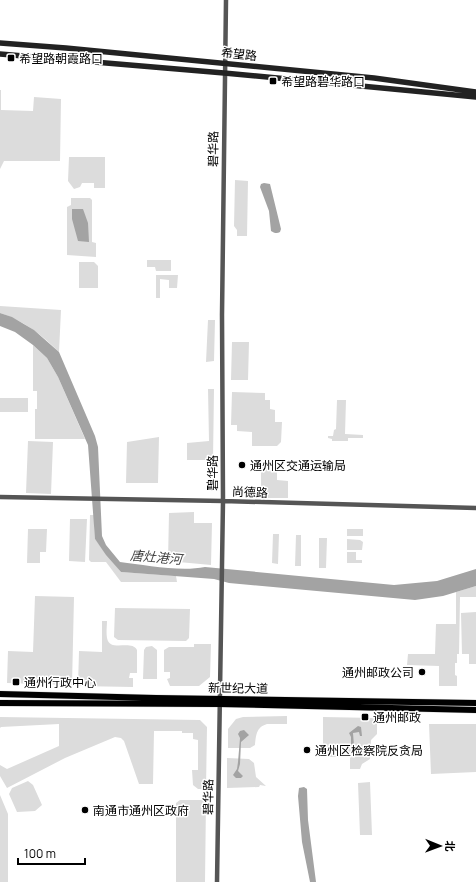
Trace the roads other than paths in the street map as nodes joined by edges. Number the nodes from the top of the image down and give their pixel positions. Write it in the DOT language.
graph roads {
  1 [pos="226,0"];
  2 [pos="0,43"];
  3 [pos="0,54"];
  4 [pos="224,64"];
  5 [pos="224,73"];
  6 [pos="476,92"];
  7 [pos="476,97"];
  8 [pos="0,497"];
  9 [pos="222,501"];
  10 [pos="476,508"];
  11 [pos="0,694"];
  12 [pos="219,701"];
  13 [pos="0,703"];
  14 [pos="476,703"];
  15 [pos="476,710"];
  16 [pos="217,882"];
  1 -- 4 [label="street, 碧华路"];
  2 -- 4 [label="main road, 希望路"];
  3 -- 5 [label="main road, 希望路"];
  4 -- 5 [label="street, 碧华路"];
  4 -- 6 [label="main road, 希望路"];
  5 -- 7 [label="main road, 希望路"];
  5 -- 9 [label="street, 碧华路"];
  8 -- 9 [label="street, 尚德路"];
  9 -- 10 [label="street, 尚德路"];
  9 -- 12 [label="street, 碧华路"];
  11 -- 12 [label="main road, 新世纪大道"];
  12 -- 13 [label="main road, 新世纪大道"];
  12 -- 14 [label="main road, 新世纪大道"];
  12 -- 15 [label="main road, 新世纪大道"];
  12 -- 16 [label="street, 碧华路"];
}
